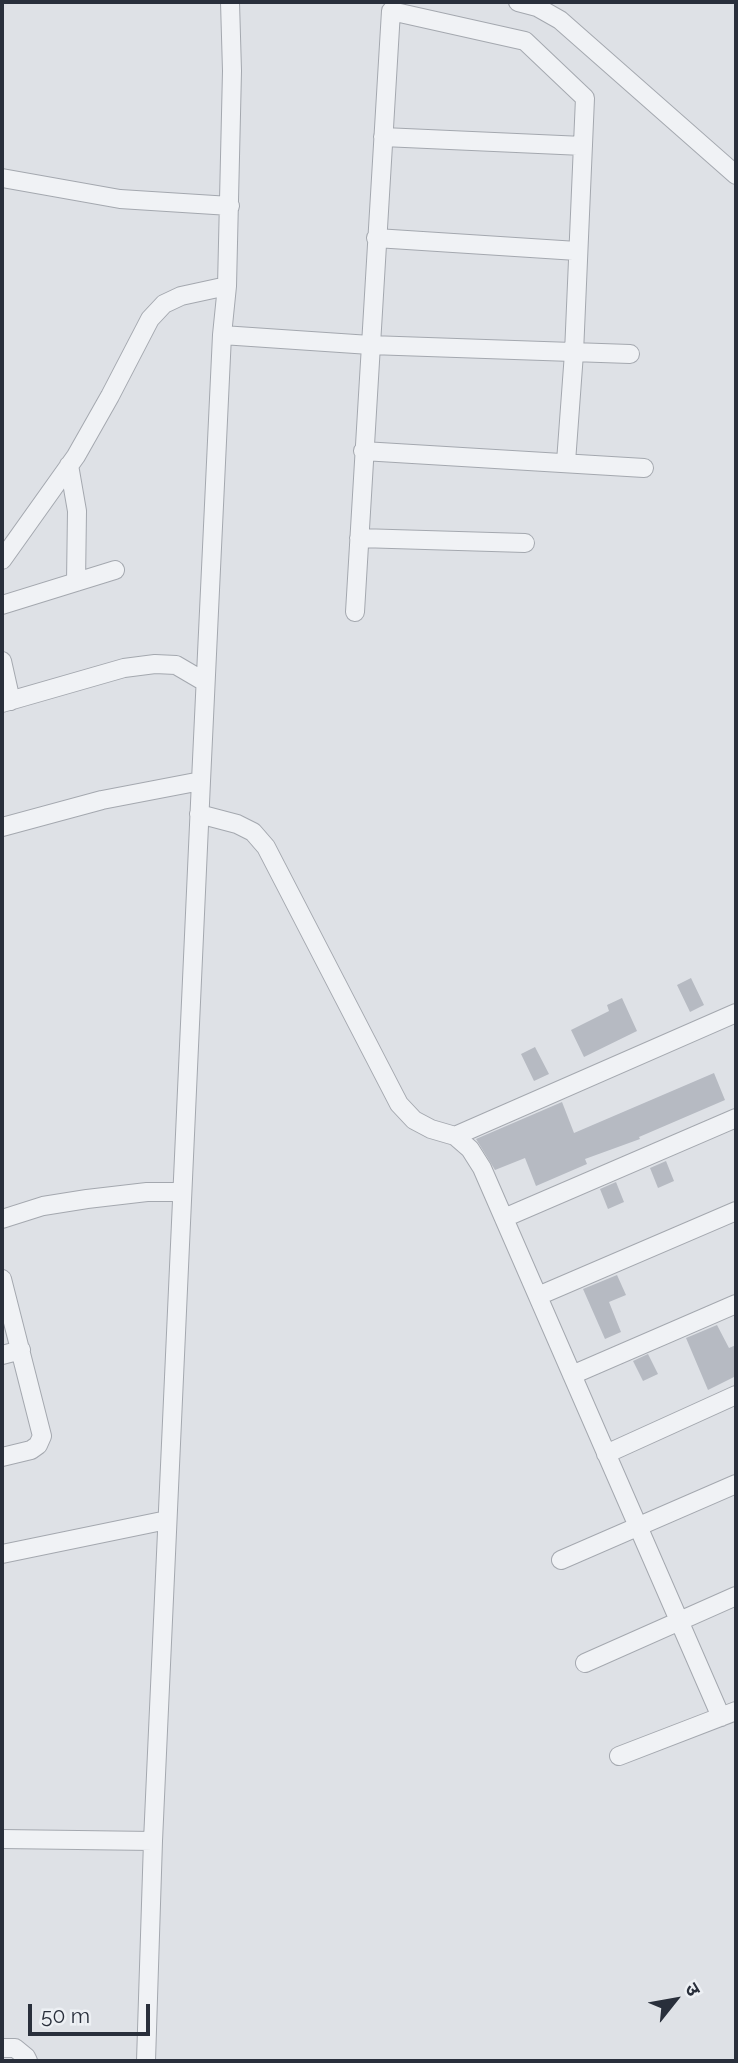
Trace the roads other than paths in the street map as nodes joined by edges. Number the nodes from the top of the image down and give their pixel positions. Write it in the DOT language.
graph roads {
  1 [pos="230,2"];
  2 [pos="518,2"];
  3 [pos="383,137"];
  4 [pos="583,146"];
  5 [pos="736,175"];
  6 [pos="2,178"];
  7 [pos="230,206"];
  8 [pos="376,239"];
  9 [pos="577,251"];
  10 [pos="227,286"];
  11 [pos="222,335"];
  12 [pos="370,345"];
  13 [pos="574,354"];
  14 [pos="630,354"];
  15 [pos="363,452"];
  16 [pos="566,463"];
  17 [pos="69,465"];
  18 [pos="644,468"];
  19 [pos="359,538"];
  20 [pos="524,543"];
  21 [pos="2,560"];
  22 [pos="116,570"];
  23 [pos="76,582"];
  24 [pos="2,605"];
  25 [pos="355,612"];
  26 [pos="2,661"];
  27 [pos="205,682"];
  28 [pos="6,702"];
  29 [pos="201,781"];
  30 [pos="199,814"];
  31 [pos="2,827"];
  32 [pos="736,1013"];
  33 [pos="736,1118"];
  34 [pos="455,1136"];
  35 [pos="182,1192"];
  36 [pos="736,1211"];
  37 [pos="504,1218"];
  38 [pos="2,1219"];
  39 [pos="2,1279"];
  40 [pos="538,1296"];
  41 [pos="736,1304"];
  42 [pos="21,1350"];
  43 [pos="2,1355"];
  44 [pos="572,1374"];
  45 [pos="736,1395"];
  46 [pos="606,1454"];
  47 [pos="2,1457"];
  48 [pos="736,1484"];
  49 [pos="167,1520"];
  50 [pos="638,1527"];
  51 [pos="2,1554"];
  52 [pos="561,1560"];
  53 [pos="736,1597"];
  54 [pos="679,1622"];
  55 [pos="585,1662"];
  56 [pos="729,1714"];
  57 [pos="619,1756"];
  58 [pos="2,1839"];
  59 [pos="153,1840"];
  60 [pos="2,2048"];
  61 [pos="28,2061"];
  62 [pos="146,2061"];
  1 -- 7 [label="street"];
  2 -- 5 [label="street"];
  3 -- 4 [label="street"];
  3 -- 4 [label="street"];
  3 -- 8 [label="street"];
  4 -- 9 [label="street"];
  6 -- 7 [label="street"];
  7 -- 10 [label="street"];
  8 -- 9 [label="street"];
  8 -- 12 [label="street"];
  9 -- 13 [label="street"];
  10 -- 11 [label="street"];
  10 -- 17 [label="street"];
  11 -- 12 [label="street"];
  11 -- 27 [label="street"];
  12 -- 13 [label="street"];
  12 -- 15 [label="street"];
  13 -- 14 [label="street"];
  13 -- 16 [label="street"];
  15 -- 16 [label="street"];
  15 -- 19 [label="street"];
  16 -- 18 [label="street"];
  17 -- 21 [label="street"];
  17 -- 23 [label="street"];
  19 -- 20 [label="street"];
  19 -- 25 [label="street"];
  22 -- 23 [label="street"];
  23 -- 24 [label="street"];
  26 -- 28 [label="street"];
  27 -- 28 [label="street"];
  27 -- 29 [label="street"];
  29 -- 30 [label="street"];
  29 -- 31 [label="street"];
  30 -- 34 [label="street"];
  30 -- 35 [label="street"];
  32 -- 34 [label="street"];
  33 -- 37 [label="street"];
  34 -- 37 [label="street"];
  35 -- 38 [label="street"];
  35 -- 49 [label="street"];
  36 -- 40 [label="street"];
  37 -- 40 [label="street"];
  39 -- 42 [label="street"];
  40 -- 44 [label="street"];
  41 -- 44 [label="street"];
  42 -- 43 [label="street"];
  42 -- 47 [label="street"];
  44 -- 46 [label="street"];
  45 -- 46 [label="street"];
  46 -- 50 [label="street"];
  48 -- 50 [label="street"];
  49 -- 51 [label="street"];
  49 -- 59 [label="street"];
  50 -- 52 [label="street"];
  50 -- 54 [label="street"];
  53 -- 54 [label="street"];
  54 -- 55 [label="street"];
  54 -- 56 [label="street"];
  56 -- 57 [label="street"];
  58 -- 59 [label="street"];
  59 -- 62 [label="street"];
  60 -- 61 [label="street"];
}
